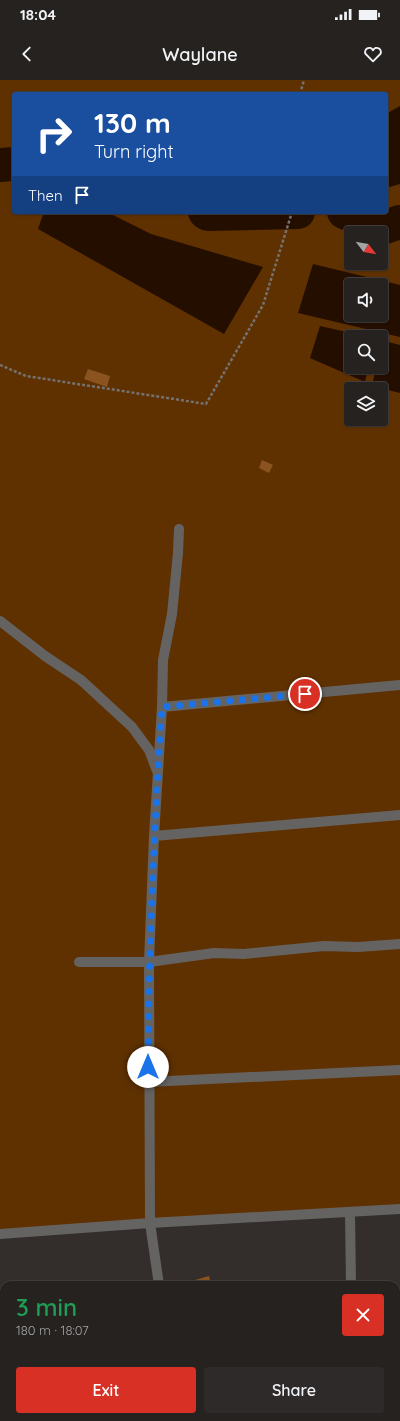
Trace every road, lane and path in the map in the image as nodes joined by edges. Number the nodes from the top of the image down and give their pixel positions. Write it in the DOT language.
graph roads {
  1 [pos="304,80"];
  2 [pos="301,92"];
  3 [pos="291,214"];
  4 [pos="0,365"];
  5 [pos="179,529"];
  6 [pos="0,620"];
  7 [pos="400,685"];
  8 [pos="162,707"];
  9 [pos="158,773"];
  10 [pos="400,814"];
  11 [pos="154,836"];
  12 [pos="400,944"];
  13 [pos="79,962"];
  14 [pos="149,962"];
  15 [pos="400,1070"];
  16 [pos="148,1082"];
  17 [pos="400,1209"];
  18 [pos="350,1212"];
  19 [pos="150,1223"];
  20 [pos="0,1234"];
  21 [pos="158,1281"];
  22 [pos="350,1281"];
  1 -- 2 [label="path"];
  3 -- 4 [label="path"];
  5 -- 8 [label="street"];
  6 -- 9 [label="street"];
  7 -- 8 [label="street"];
  8 -- 9 [label="street"];
  9 -- 11 [label="street"];
  10 -- 11 [label="street"];
  11 -- 14 [label="street"];
  12 -- 14 [label="street"];
  13 -- 14 [label="street"];
  14 -- 16 [label="street"];
  15 -- 16 [label="street"];
  16 -- 19 [label="street"];
  17 -- 18 [label="street"];
  18 -- 19 [label="street"];
  18 -- 22 [label="street"];
  19 -- 20 [label="street"];
  19 -- 21 [label="street"];
}
